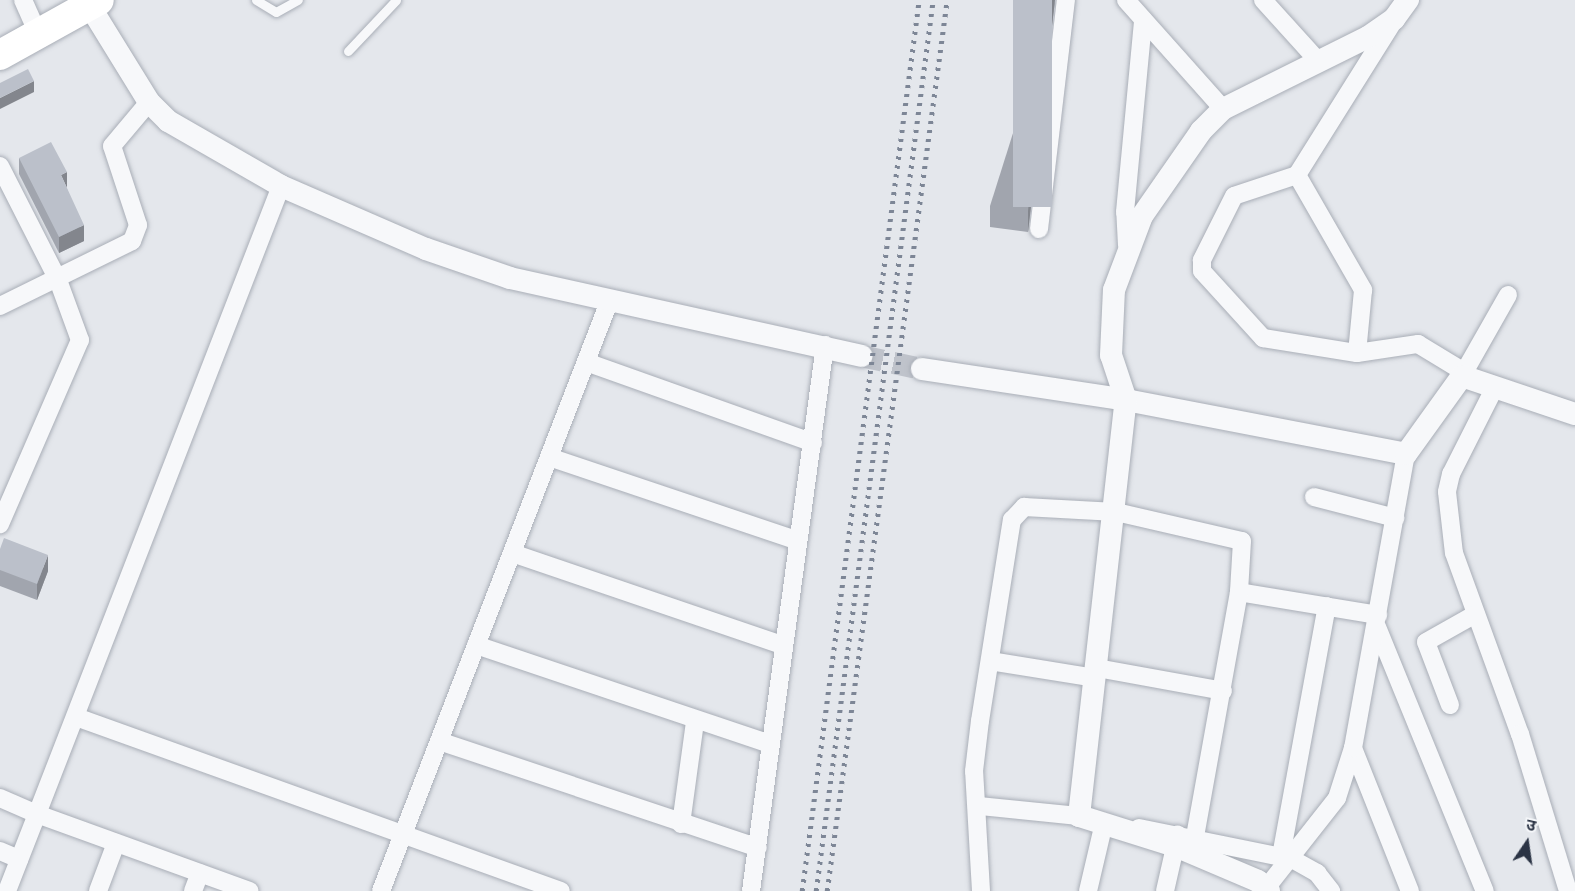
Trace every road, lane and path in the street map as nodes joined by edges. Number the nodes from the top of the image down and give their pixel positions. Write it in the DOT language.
graph roads {
  1 [pos="60,0"];
  2 [pos="256,0"];
  3 [pos="298,0"];
  4 [pos="396,0"];
  5 [pos="1066,0"];
  6 [pos="1126,0"];
  7 [pos="1263,0"];
  8 [pos="1408,0"];
  9 [pos="91,2"];
  10 [pos="29,17"];
  11 [pos="1143,20"];
  12 [pos="1394,20"];
  13 [pos="0,32"];
  14 [pos="348,51"];
  15 [pos="0,55"];
  16 [pos="1319,62"];
  17 [pos="149,102"];
  18 [pos="1223,109"];
  19 [pos="0,166"];
  20 [pos="1297,176"];
  21 [pos="281,186"];
  22 [pos="1039,229"];
  23 [pos="1127,245"];
  24 [pos="58,279"];
  25 [pos="1508,295"];
  26 [pos="609,302"];
  27 [pos="0,306"];
  28 [pos="825,345"];
  29 [pos="1357,353"];
  30 [pos="861,356"];
  31 [pos="586,362"];
  32 [pos="922,369"];
  33 [pos="1463,374"];
  34 [pos="1494,388"];
  35 [pos="1126,400"];
  36 [pos="1575,414"];
  37 [pos="813,443"];
  38 [pos="1406,454"];
  39 [pos="549,458"];
  40 [pos="1314,497"];
  41 [pos="1116,512"];
  42 [pos="1395,518"];
  43 [pos="0,524"];
  44 [pos="798,541"];
  45 [pos="512,553"];
  46 [pos="1239,592"];
  47 [pos="1327,606"];
  48 [pos="1474,615"];
  49 [pos="1377,621"];
  50 [pos="476,645"];
  51 [pos="783,645"];
  52 [pos="990,661"];
  53 [pos="1096,673"];
  54 [pos="1223,691"];
  55 [pos="1450,705"];
  56 [pos="76,717"];
  57 [pos="695,722"];
  58 [pos="439,741"];
  59 [pos="770,744"];
  60 [pos="1353,748"];
  61 [pos="0,798"];
  62 [pos="980,806"];
  63 [pos="37,814"];
  64 [pos="1079,816"];
  65 [pos="681,824"];
  66 [pos="1114,824"];
  67 [pos="405,831"];
  68 [pos="1183,838"];
  69 [pos="116,843"];
  70 [pos="758,848"];
  71 [pos="0,851"];
  72 [pos="1287,857"];
  73 [pos="19,859"];
  74 [pos="1568,862"];
  75 [pos="200,873"];
  76 [pos="1268,889"];
  77 [pos="7,891"];
  78 [pos="98,891"];
  79 [pos="193,891"];
  80 [pos="250,891"];
  81 [pos="381,891"];
  82 [pos="561,891"];
  83 [pos="751,891"];
  84 [pos="981,891"];
  85 [pos="1088,891"];
  86 [pos="1165,891"];
  87 [pos="1331,891"];
  88 [pos="1410,891"];
  89 [pos="1485,891"];
  90 [pos="1568,891"];
  1 -- 10 [label="main road"];
  2 -- 3 [label="lane"];
  4 -- 14 [label="lane"];
  5 -- 22 [label="street"];
  6 -- 11 [label="street"];
  7 -- 16 [label="street"];
  8 -- 12 [label="street"];
  9 -- 10 [label="main road"];
  9 -- 17 [label="street"];
  10 -- 13 [label="main road"];
  10 -- 15 [label="main road"];
  11 -- 18 [label="street"];
  11 -- 23 [label="street"];
  12 -- 16 [label="street"];
  12 -- 20 [label="street"];
  16 -- 18 [label="street"];
  17 -- 21 [label="street"];
  17 -- 24 [label="street"];
  18 -- 23 [label="street"];
  19 -- 24 [label="street"];
  20 -- 29 [label="street"];
  20 -- 29 [label="street"];
  21 -- 26 [label="street"];
  21 -- 56 [label="street"];
  23 -- 35 [label="street"];
  24 -- 27 [label="street"];
  24 -- 43 [label="street"];
  25 -- 33 [label="street"];
  26 -- 28 [label="street"];
  26 -- 31 [label="street"];
  28 -- 30 [label="street"];
  28 -- 37 [label="street"];
  29 -- 33 [label="street"];
  31 -- 37 [label="street"];
  31 -- 39 [label="street"];
  32 -- 35 [label="street"];
  33 -- 34 [label="street"];
  33 -- 38 [label="street"];
  34 -- 36 [label="street"];
  34 -- 48 [label="street"];
  35 -- 38 [label="street"];
  35 -- 41 [label="street"];
  37 -- 44 [label="street"];
  38 -- 42 [label="street"];
  39 -- 44 [label="street"];
  39 -- 45 [label="street"];
  40 -- 42 [label="street"];
  41 -- 46 [label="street"];
  41 -- 52 [label="street"];
  41 -- 53 [label="street"];
  42 -- 49 [label="street"];
  44 -- 51 [label="street"];
  45 -- 50 [label="street"];
  45 -- 51 [label="street"];
  46 -- 47 [label="street"];
  46 -- 54 [label="street"];
  47 -- 49 [label="street"];
  47 -- 72 [label="street"];
  48 -- 55 [label="street"];
  48 -- 74 [label="street"];
  49 -- 60 [label="street"];
  49 -- 89 [label="street"];
  50 -- 57 [label="street"];
  50 -- 58 [label="street"];
  51 -- 59 [label="street"];
  52 -- 53 [label="street"];
  52 -- 62 [label="street"];
  53 -- 54 [label="street"];
  53 -- 64 [label="street"];
  54 -- 68 [label="street"];
  56 -- 63 [label="street"];
  56 -- 67 [label="street"];
  57 -- 59 [label="street"];
  57 -- 65 [label="street"];
  58 -- 65 [label="street"];
  58 -- 67 [label="street"];
  59 -- 70 [label="street"];
  60 -- 72 [label="street"];
  60 -- 88 [label="street"];
  61 -- 63 [label="street"];
  62 -- 64 [label="street"];
  62 -- 84 [label="street"];
  63 -- 69 [label="street"];
  63 -- 73 [label="street"];
  64 -- 66 [label="street"];
  65 -- 70 [label="street"];
  66 -- 68 [label="street"];
  66 -- 85 [label="street"];
  67 -- 81 [label="street"];
  67 -- 82 [label="street"];
  68 -- 72 [label="street"];
  68 -- 76 [label="street"];
  68 -- 86 [label="street"];
  69 -- 75 [label="street"];
  69 -- 78 [label="street"];
  70 -- 83 [label="street"];
  71 -- 73 [label="street"];
  72 -- 76 [label="street"];
  72 -- 87 [label="street"];
  73 -- 77 [label="street"];
  74 -- 90 [label="street"];
  75 -- 79 [label="street"];
  75 -- 80 [label="street"];
}
